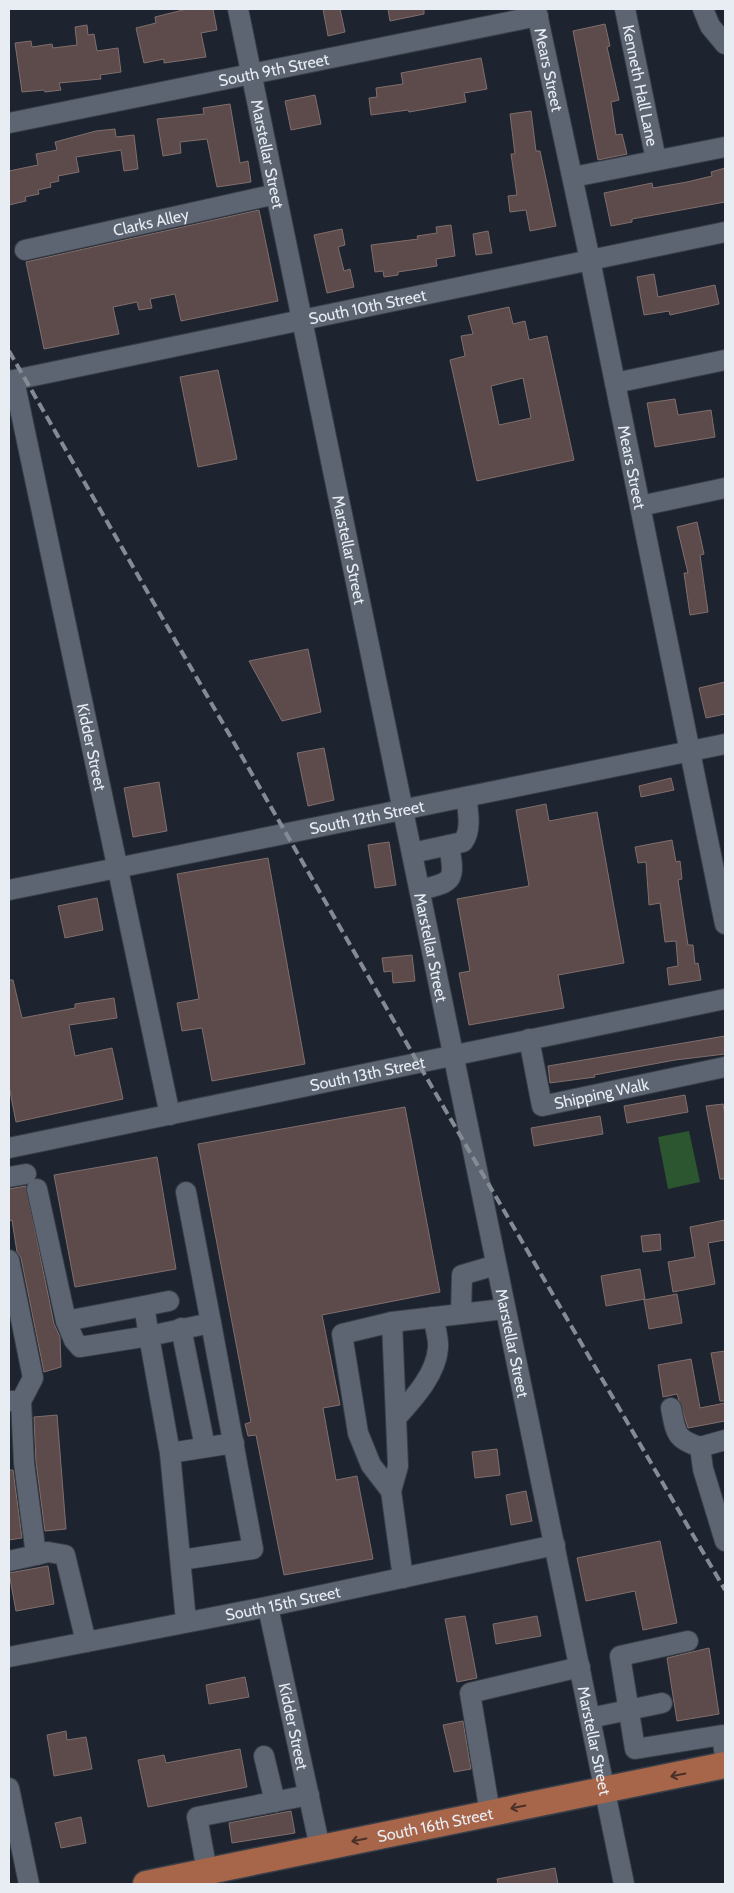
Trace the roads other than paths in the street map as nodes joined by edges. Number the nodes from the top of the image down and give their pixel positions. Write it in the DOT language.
graph roads {
  1 [pos="238,9"];
  2 [pos="625,9"];
  3 [pos="703,9"];
  4 [pos="537,12"];
  5 [pos="725,44"];
  6 [pos="251,73"];
  7 [pos="9,123"];
  8 [pos="725,146"];
  9 [pos="656,160"];
  10 [pos="573,177"];
  11 [pos="276,194"];
  12 [pos="725,232"];
  13 [pos="26,250"];
  14 [pos="590,260"];
  15 [pos="302,320"];
  16 [pos="725,360"];
  17 [pos="11,380"];
  18 [pos="615,383"];
  19 [pos="725,488"];
  20 [pos="640,506"];
  21 [pos="725,744"];
  22 [pos="690,751"];
  23 [pos="466,796"];
  24 [pos="403,810"];
  25 [pos="448,845"];
  26 [pos="412,853"];
  27 [pos="115,867"];
  28 [pos="9,890"];
  29 [pos="420,890"];
  30 [pos="725,924"];
  31 [pos="725,999"];
  32 [pos="530,1039"];
  33 [pos="454,1056"];
  34 [pos="725,1067"];
  35 [pos="170,1115"];
  36 [pos="9,1148"];
  37 [pos="24,1180"];
  38 [pos="186,1192"];
  39 [pos="9,1260"];
  40 [pos="496,1265"];
  41 [pos="169,1301"];
  42 [pos="144,1306"];
  43 [pos="504,1309"];
  44 [pos="462,1314"];
  45 [pos="433,1317"];
  46 [pos="66,1321"];
  47 [pos="392,1322"];
  48 [pos="211,1323"];
  49 [pos="181,1328"];
  50 [pos="149,1336"];
  51 [pos="15,1401"];
  52 [pos="671,1408"];
  53 [pos="396,1418"];
  54 [pos="725,1440"];
  55 [pos="234,1443"];
  56 [pos="205,1447"];
  57 [pos="700,1447"];
  58 [pos="170,1453"];
  59 [pos="391,1491"];
  60 [pos="725,1541"];
  61 [pos="555,1545"];
  62 [pos="36,1555"];
  63 [pos="181,1560"];
  64 [pos="9,1561"];
  65 [pos="402,1578"];
  66 [pos="268,1607"];
  67 [pos="186,1621"];
  68 [pos="688,1641"];
  69 [pos="86,1642"];
  70 [pos="9,1657"];
  71 [pos="580,1667"];
  72 [pos="662,1703"];
  73 [pos="628,1710"];
  74 [pos="590,1718"];
  75 [pos="264,1756"];
  76 [pos="725,1756"];
  77 [pos="725,1765"];
  78 [pos="9,1788"];
  79 [pos="605,1790"];
  80 [pos="308,1795"];
  81 [pos="276,1802"];
  82 [pos="490,1813"];
  83 [pos="320,1848"];
  84 [pos="207,1871"];
  85 [pos="30,1884"];
  86 [pos="146,1884"];
  87 [pos="624,1884"];
  1 -- 6 [label="street, Marstellar Street"];
  2 -- 9 [label="street, Kenneth Hall Lane"];
  3 -- 5 [label="street"];
  4 -- 6 [label="street, South 9th Street"];
  4 -- 10 [label="street, Mears Street"];
  6 -- 7 [label="street, South 9th Street"];
  6 -- 11 [label="street, Marstellar Street"];
  8 -- 9 [label="street"];
  9 -- 10 [label="street"];
  10 -- 14 [label="street, Mears Street"];
  11 -- 13 [label="street, Clarks Alley"];
  11 -- 15 [label="street, Marstellar Street"];
  12 -- 14 [label="street, South 10th Street"];
  14 -- 15 [label="street, South 10th Street"];
  14 -- 18 [label="street, Mears Street"];
  15 -- 17 [label="street, South 10th Street"];
  15 -- 24 [label="street, Marstellar Street"];
  16 -- 18 [label="street"];
  17 -- 27 [label="street, Kidder Street"];
  18 -- 20 [label="street, Mears Street"];
  19 -- 20 [label="street"];
  20 -- 22 [label="street, Mears Street"];
  21 -- 22 [label="street, South 12th Street"];
  22 -- 23 [label="street, South 12th Street"];
  22 -- 30 [label="street, Mears Street"];
  23 -- 24 [label="street, South 12th Street"];
  23 -- 25 [label="street"];
  24 -- 26 [label="street, Marstellar Street"];
  24 -- 27 [label="street, South 12th Street"];
  25 -- 26 [label="street"];
  25 -- 29 [label="street"];
  26 -- 29 [label="street, Marstellar Street"];
  27 -- 28 [label="street, South 12th Street"];
  27 -- 35 [label="street, Kidder Street"];
  29 -- 33 [label="street, Marstellar Street"];
  31 -- 32 [label="street, South 13th Street"];
  32 -- 33 [label="street, South 13th Street"];
  32 -- 34 [label="street, Shipping Walk"];
  33 -- 35 [label="street, South 13th Street"];
  33 -- 40 [label="street, Marstellar Street"];
  35 -- 36 [label="street, South 13th Street"];
  37 -- 46 [label="street"];
  38 -- 48 [label="street"];
  39 -- 51 [label="street"];
  40 -- 43 [label="street, Marstellar Street"];
  40 -- 44 [label="street"];
  41 -- 42 [label="street"];
  42 -- 46 [label="street"];
  42 -- 50 [label="street"];
  43 -- 44 [label="street"];
  43 -- 61 [label="street, Marstellar Street"];
  44 -- 45 [label="street"];
  45 -- 47 [label="street"];
  45 -- 53 [label="street"];
  46 -- 50 [label="street"];
  47 -- 53 [label="street"];
  47 -- 59 [label="street"];
  48 -- 49 [label="street"];
  48 -- 55 [label="street"];
  49 -- 50 [label="street"];
  49 -- 56 [label="street"];
  50 -- 58 [label="street"];
  51 -- 62 [label="street"];
  52 -- 57 [label="street"];
  53 -- 59 [label="street"];
  54 -- 57 [label="street"];
  55 -- 56 [label="street"];
  55 -- 63 [label="street"];
  56 -- 58 [label="street"];
  57 -- 60 [label="street"];
  58 -- 63 [label="street"];
  59 -- 65 [label="street"];
  61 -- 65 [label="street, South 15th Street"];
  61 -- 71 [label="street, Marstellar Street"];
  62 -- 64 [label="street"];
  62 -- 69 [label="street"];
  63 -- 67 [label="street"];
  65 -- 66 [label="street, South 15th Street"];
  66 -- 67 [label="street, South 15th Street"];
  66 -- 80 [label="street, Kidder Street"];
  67 -- 69 [label="street, South 15th Street"];
  68 -- 73 [label="street"];
  69 -- 70 [label="street, South 15th Street"];
  71 -- 74 [label="street, Marstellar Street"];
  71 -- 82 [label="street"];
  72 -- 73 [label="street"];
  73 -- 74 [label="street"];
  73 -- 76 [label="street"];
  74 -- 79 [label="street, Marstellar Street"];
  75 -- 81 [label="street"];
  77 -- 79 [label="main road, South 16th Street, one-way"];
  78 -- 85 [label="street"];
  79 -- 82 [label="main road, South 16th Street, one-way"];
  79 -- 87 [label="street, Marstellar Street"];
  80 -- 81 [label="street"];
  80 -- 83 [label="street, Kidder Street"];
  81 -- 84 [label="street"];
  82 -- 83 [label="main road, South 16th Street, one-way"];
  83 -- 84 [label="main road, South 16th Street"];
  84 -- 86 [label="main road, South 16th Street"];
}
